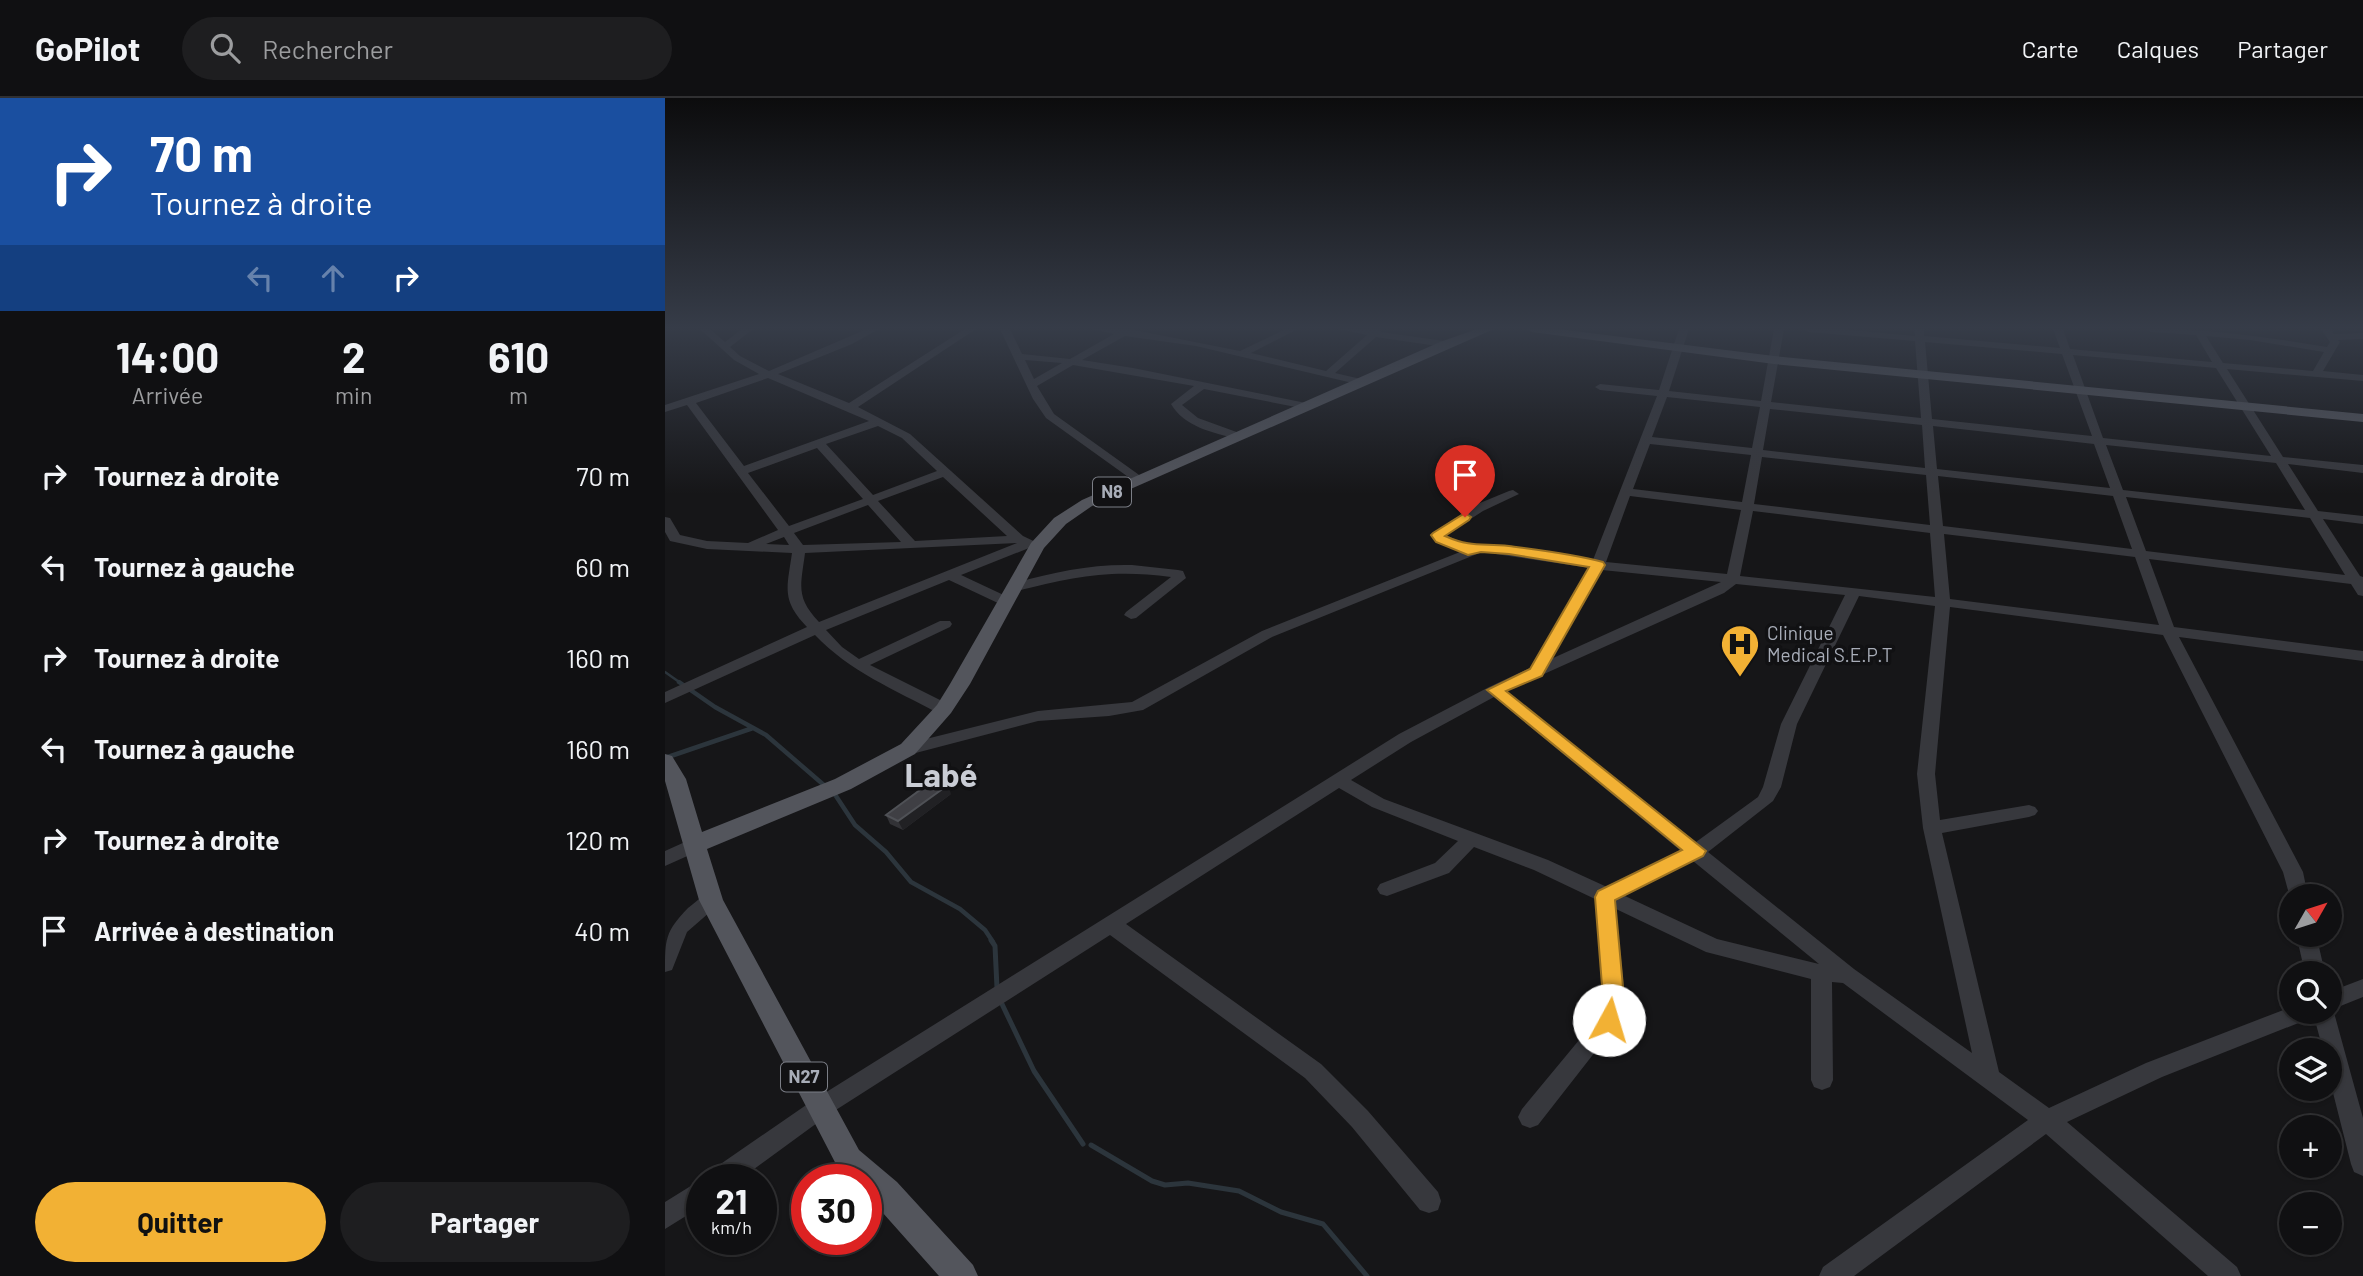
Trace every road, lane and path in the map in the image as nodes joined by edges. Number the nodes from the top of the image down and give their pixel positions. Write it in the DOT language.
graph roads {
  1 [pos="743,384"];
  2 [pos="794,384"];
  3 [pos="886,384"];
  4 [pos="1191,384"];
  5 [pos="1357,384"];
  6 [pos="1667,384"];
  7 [pos="1770,384"];
  8 [pos="1925,384"];
  9 [pos="2003,384"];
  10 [pos="2079,384"];
  11 [pos="2229,384"];
  12 [pos="1031,385"];
  13 [pos="1201,386"];
  14 [pos="1600,387"];
  15 [pos="2082,392"];
  16 [pos="1663,395"];
  17 [pos="689,401"];
  18 [pos="1767,406"];
  19 [pos="850,407"];
  20 [pos="1306,407"];
  21 [pos="2244,408"];
  22 [pos="665,409"];
  23 [pos="2363,418"];
  24 [pos="880,421"];
  25 [pos="1928,423"];
  26 [pos="1238,436"];
  27 [pos="1646,440"];
  28 [pos="2098,441"];
  29 [pos="819,443"];
  30 [pos="1758,453"];
  31 [pos="2278,460"];
  32 [pos="2363,469"];
  33 [pos="742,471"];
  34 [pos="945,472"];
  35 [pos="1932,472"];
  36 [pos="1138,480"];
  37 [pos="1625,492"];
  38 [pos="2117,493"];
  39 [pos="1513,494"];
  40 [pos="868,501"];
  41 [pos="1749,507"];
  42 [pos="2313,514"];
  43 [pos="2363,520"];
  44 [pos="665,521"];
  45 [pos="1937,530"];
  46 [pos="789,532"];
  47 [pos="1027,543"];
  48 [pos="911,545"];
  49 [pos="747,547"];
  50 [pos="799,549"];
  51 [pos="1468,551"];
  52 [pos="2140,554"];
  53 [pos="1598,565"];
  54 [pos="948,574"];
  55 [pos="1732,580"];
  56 [pos="2359,581"];
  57 [pos="1854,592"];
  58 [pos="2363,592"];
  59 [pos="1009,594"];
  60 [pos="1943,602"];
  61 [pos="1131,615"];
  62 [pos="945,624"];
  63 [pos="818,628"];
  64 [pos="2168,630"];
  65 [pos="2363,656"];
  66 [pos="858,665"];
  67 [pos="1536,672"];
  68 [pos="1495,690"];
  69 [pos="665,698"];
  70 [pos="944,709"];
  71 [pos="908,749"];
  72 [pos="665,761"];
  73 [pos="1338,779"];
  74 [pos="843,783"];
  75 [pos="2029,811"];
  76 [pos="1932,828"];
  77 [pos="1471,839"];
  78 [pos="696,844"];
  79 [pos="1696,851"];
  80 [pos="665,859"];
  81 [pos="2296,884"];
  82 [pos="1387,889"];
  83 [pos="1605,897"];
  84 [pos="711,900"];
  85 [pos="1112,925"];
  86 [pos="665,964"];
  87 [pos="1821,973"];
  88 [pos="1847,975"];
  89 [pos="2363,988"];
  90 [pos="2342,996"];
  91 [pos="2279,1021"];
  92 [pos="2327,1024"];
  93 [pos="1988,1074"];
  94 [pos="1822,1080"];
  95 [pos="820,1108"];
  96 [pos="1530,1117"];
  97 [pos="2047,1120"];
  98 [pos="741,1164"];
  99 [pos="2363,1164"];
  100 [pos="1429,1201"];
  101 [pos="686,1202"];
  102 [pos="665,1217"];
  103 [pos="962,1276"];
  104 [pos="1832,1276"];
  105 [pos="2228,1276"];
  1 -- 17 [label="street"];
  2 -- 19 [label="street"];
  3 -- 19 [label="street"];
  4 -- 13 [label="street"];
  5 -- 20 [label="main road, N8"];
  6 -- 16 [label="street"];
  7 -- 18 [label="street"];
  8 -- 25 [label="street"];
  9 -- 15 [label="main road"];
  10 -- 15 [label="street"];
  11 -- 21 [label="street"];
  12 -- 36 [label="street"];
  13 -- 20 [label="street"];
  13 -- 26 [label="street"];
  14 -- 16 [label="street"];
  15 -- 21 [label="main road"];
  15 -- 28 [label="street"];
  16 -- 18 [label="street"];
  16 -- 27 [label="street"];
  17 -- 22 [label="street"];
  17 -- 33 [label="street"];
  18 -- 25 [label="street"];
  18 -- 30 [label="street"];
  19 -- 24 [label="street"];
  20 -- 26 [label="main road, N8"];
  21 -- 23 [label="main road"];
  21 -- 31 [label="street"];
  24 -- 29 [label="street"];
  24 -- 34 [label="street"];
  25 -- 28 [label="street"];
  25 -- 35 [label="street"];
  26 -- 36 [label="main road, N8"];
  27 -- 30 [label="street"];
  27 -- 37 [label="street"];
  28 -- 31 [label="street"];
  28 -- 38 [label="street"];
  29 -- 33 [label="street"];
  29 -- 40 [label="street"];
  30 -- 35 [label="street"];
  30 -- 41 [label="street"];
  31 -- 32 [label="street"];
  31 -- 42 [label="street"];
  33 -- 46 [label="street"];
  34 -- 40 [label="street"];
  34 -- 47 [label="street"];
  35 -- 38 [label="street"];
  35 -- 45 [label="street"];
  36 -- 47 [label="main road, N8"];
  37 -- 41 [label="street"];
  37 -- 53 [label="street"];
  38 -- 42 [label="street"];
  38 -- 52 [label="street"];
  39 -- 51 [label="street"];
  40 -- 46 [label="street"];
  40 -- 48 [label="street"];
  41 -- 45 [label="street"];
  41 -- 55 [label="street"];
  42 -- 43 [label="street"];
  42 -- 56 [label="street"];
  44 -- 49 [label="street"];
  45 -- 52 [label="street"];
  45 -- 60 [label="street"];
  46 -- 49 [label="street"];
  46 -- 50 [label="street"];
  47 -- 48 [label="street"];
  47 -- 54 [label="street"];
  47 -- 59 [label="main road, N8"];
  48 -- 50 [label="street"];
  49 -- 50 [label="street"];
  50 -- 63 [label="street"];
  51 -- 53 [label="street"];
  51 -- 71 [label="street"];
  52 -- 56 [label="street"];
  52 -- 64 [label="street"];
  53 -- 55 [label="street"];
  53 -- 67 [label="street"];
  54 -- 59 [label="street"];
  54 -- 63 [label="street"];
  55 -- 57 [label="street"];
  55 -- 67 [label="street"];
  56 -- 58 [label="street"];
  57 -- 60 [label="street"];
  57 -- 79 [label="street"];
  59 -- 61 [label="street"];
  59 -- 70 [label="main road, N8"];
  60 -- 64 [label="street"];
  60 -- 76 [label="street"];
  62 -- 66 [label="street"];
  63 -- 66 [label="street"];
  63 -- 69 [label="street"];
  64 -- 65 [label="street"];
  64 -- 81 [label="street"];
  66 -- 70 [label="street"];
  67 -- 68 [label="street"];
  68 -- 73 [label="street"];
  68 -- 79 [label="street"];
  70 -- 71 [label="main road, N8"];
  71 -- 74 [label="main road, N8"];
  72 -- 78 [label="main road"];
  73 -- 77 [label="street"];
  73 -- 85 [label="street"];
  74 -- 78 [label="main road, N8"];
  75 -- 76 [label="street"];
  76 -- 93 [label="street"];
  77 -- 82 [label="street"];
  77 -- 83 [label="street"];
  78 -- 80 [label="street"];
  78 -- 84 [label="main road, N27"];
  79 -- 83 [label="street"];
  79 -- 88 [label="street"];
  83 -- 87 [label="street"];
  83 -- 96 [label="street"];
  84 -- 86 [label="street"];
  84 -- 95 [label="main road, N27"];
  85 -- 95 [label="street"];
  85 -- 100 [label="street"];
  87 -- 88 [label="street"];
  87 -- 94 [label="street"];
  88 -- 93 [label="street"];
  89 -- 90 [label="street"];
  91 -- 97 [label="street"];
  92 -- 99 [label="street"];
  93 -- 97 [label="street"];
  95 -- 98 [label="street"];
  95 -- 103 [label="main road, N27"];
  97 -- 104 [label="street"];
  97 -- 105 [label="street"];
  101 -- 102 [label="street"];
}
